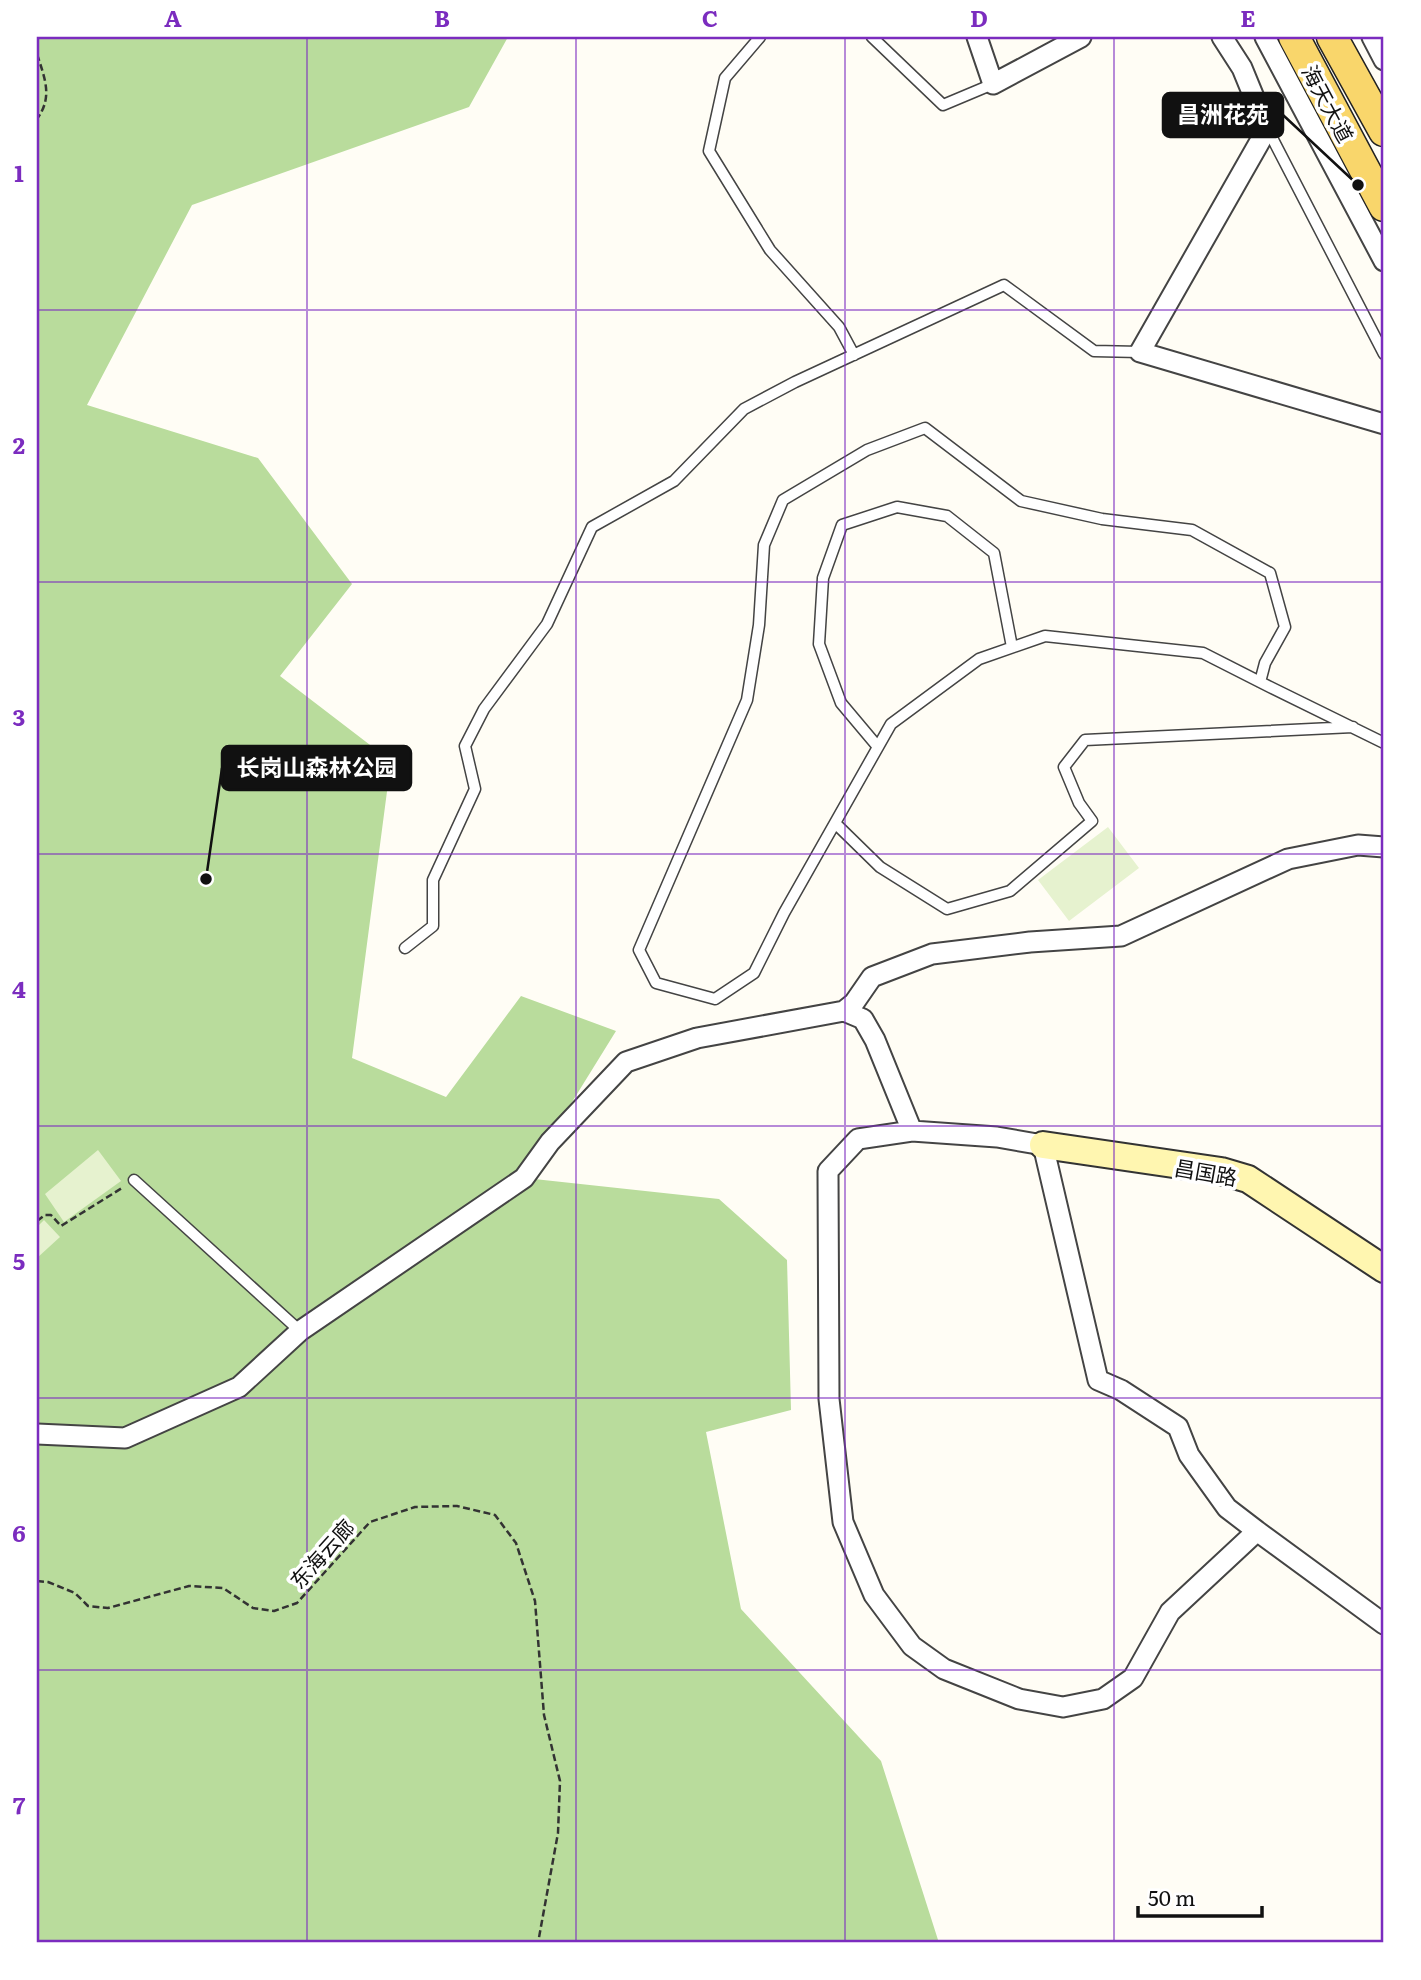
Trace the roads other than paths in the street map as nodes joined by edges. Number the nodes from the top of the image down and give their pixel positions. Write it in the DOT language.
graph roads {
  1 [pos="760,37"];
  2 [pos="872,37"];
  3 [pos="978,37"];
  4 [pos="1081,37"];
  5 [pos="1222,37"];
  6 [pos="1265,37"];
  7 [pos="1294,37"];
  8 [pos="1332,37"];
  9 [pos="1372,37"];
  10 [pos="1384,60"];
  11 [pos="993,84"];
  12 [pos="1267,129"];
  13 [pos="1384,131"];
  14 [pos="1384,206"];
  15 [pos="1384,261"];
  16 [pos="1140,352"];
  17 [pos="1384,354"];
  18 [pos="854,355"];
  19 [pos="1384,424"];
  20 [pos="1013,647"];
  21 [pos="1260,682"];
  22 [pos="1354,727"];
  23 [pos="1384,743"];
  24 [pos="878,747"];
  25 [pos="835,824"];
  26 [pos="1384,847"];
  27 [pos="405,948"];
  28 [pos="844,1011"];
  29 [pos="912,1131"];
  30 [pos="1043,1145"];
  31 [pos="134,1180"];
  32 [pos="1384,1269"];
  33 [pos="300,1331"];
  34 [pos="37,1434"];
  35 [pos="1257,1531"];
  36 [pos="1384,1624"];
  1 -- 18 [label="lane"];
  2 -- 11 [label="lane"];
  3 -- 11 [label="street"];
  4 -- 11 [label="street"];
  5 -- 12 [label="street"];
  6 -- 15 [label="street"];
  7 -- 14 [label="main road, 海天大道"];
  8 -- 13 [label="main road, 海天大道"];
  9 -- 10 [label="street"];
  12 -- 16 [label="street"];
  12 -- 17 [label="lane"];
  16 -- 18 [label="lane"];
  16 -- 19 [label="street"];
  18 -- 27 [label="lane"];
  20 -- 21 [label="lane"];
  20 -- 24 [label="lane"];
  20 -- 24 [label="lane"];
  21 -- 22 [label="lane"];
  21 -- 25 [label="lane"];
  22 -- 23 [label="lane"];
  22 -- 25 [label="lane"];
  24 -- 25 [label="lane"];
  26 -- 28 [label="street"];
  28 -- 29 [label="street"];
  28 -- 33 [label="street"];
  29 -- 30 [label="street"];
  29 -- 35 [label="street"];
  30 -- 32 [label="main road, 昌国路"];
  30 -- 35 [label="street"];
  31 -- 33 [label="lane"];
  33 -- 34 [label="street"];
  35 -- 36 [label="street"];
}
